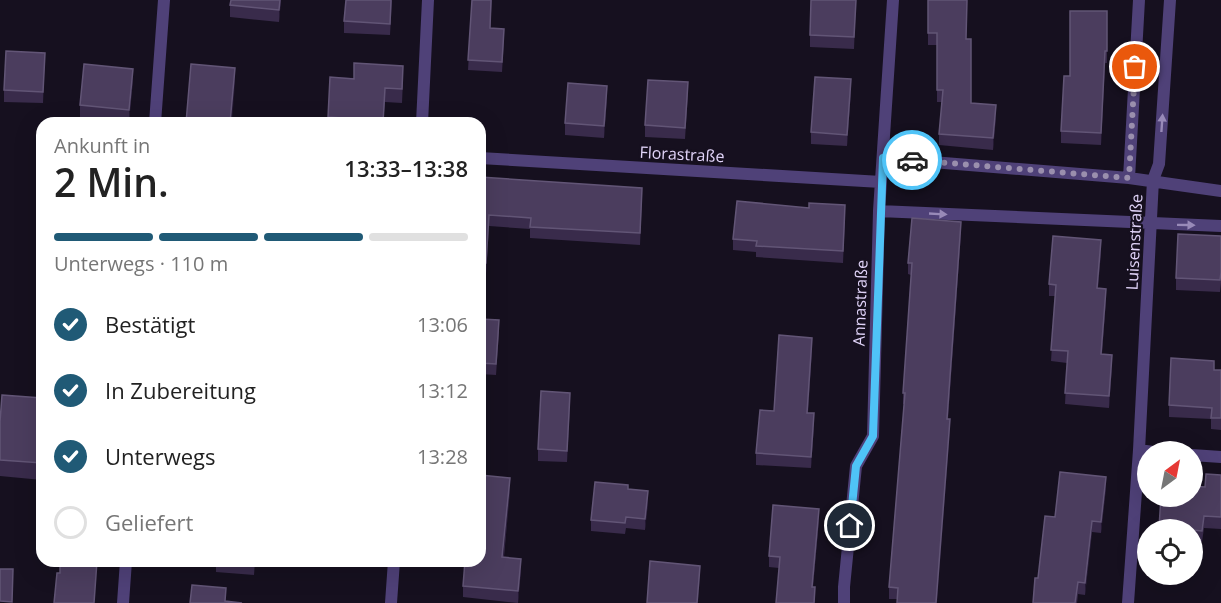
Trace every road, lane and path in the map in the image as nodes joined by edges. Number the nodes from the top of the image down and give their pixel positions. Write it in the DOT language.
graph roads {
  1 [pos="164,0"];
  2 [pos="428,0"];
  3 [pos="893,0"];
  4 [pos="1139,0"];
  5 [pos="1170,0"];
  6 [pos="155,117"];
  7 [pos="422,117"];
  8 [pos="486,158"];
  9 [pos="883,158"];
  10 [pos="1129,178"];
  11 [pos="1153,180"];
  12 [pos="881,182"];
  13 [pos="1221,190"];
  14 [pos="879,211"];
  15 [pos="1151,224"];
  16 [pos="1221,226"];
  17 [pos="1139,441"];
  18 [pos="1203,456"];
  19 [pos="1221,457"];
  20 [pos="1137,478"];
  21 [pos="126,567"];
  22 [pos="394,567"];
  23 [pos="123,603"];
  24 [pos="391,603"];
  25 [pos="844,603"];
  26 [pos="1128,603"];
  1 -- 6 [label="street"];
  2 -- 7 [label="street"];
  3 -- 9 [label="street, Annastraße"];
  4 -- 10 [label="street, Luisenstraße"];
  11 -- 5 [label="street, Luisenstraße, one-way"];
  8 -- 12 [label="street, Florastraße"];
  9 -- 10 [label="street"];
  9 -- 12 [label="street, Annastraße"];
  10 -- 11 [label="street"];
  11 -- 13 [label="street"];
  11 -- 15 [label="street, Luisenstraße"];
  12 -- 14 [label="street, Annastraße"];
  14 -- 15 [label="street, one-way"];
  14 -- 25 [label="street, Annastraße"];
  15 -- 16 [label="street, one-way"];
  15 -- 17 [label="street, Luisenstraße"];
  18 -- 19 [label="street"];
  20 -- 26 [label="street, Luisenstraße"];
  21 -- 23 [label="street"];
  22 -- 24 [label="street"];
}
